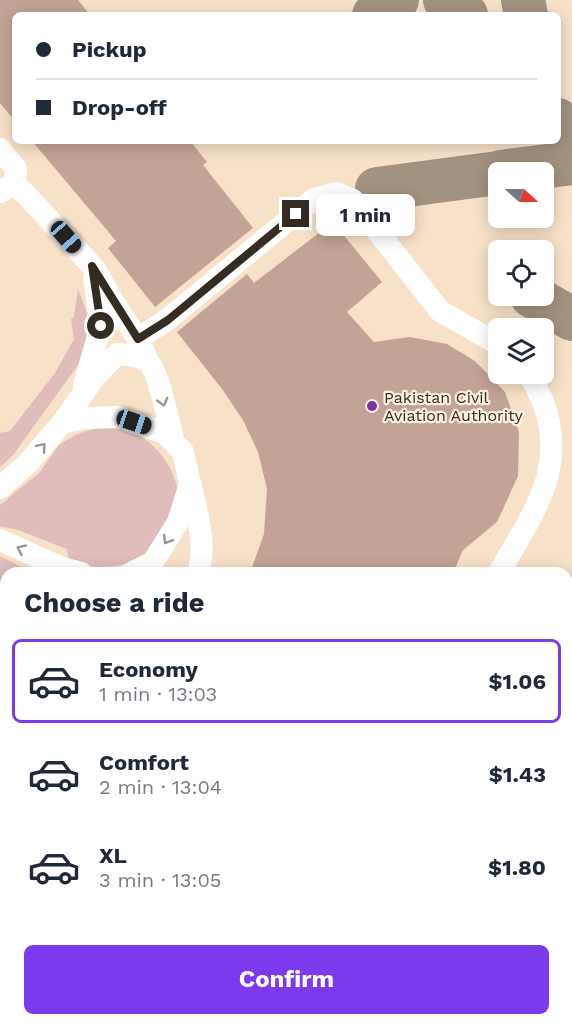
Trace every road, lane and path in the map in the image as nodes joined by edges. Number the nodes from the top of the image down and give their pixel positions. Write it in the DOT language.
graph roads {
  1 [pos="0,149"];
  2 [pos="7,187"];
  3 [pos="92,266"];
  4 [pos="488,338"];
  5 [pos="138,339"];
  6 [pos="149,363"];
  7 [pos="534,384"];
  8 [pos="79,398"];
  9 [pos="63,422"];
  10 [pos="174,442"];
  11 [pos="190,484"];
  12 [pos="0,488"];
  13 [pos="0,540"];
  14 [pos="62,567"];
  15 [pos="143,567"];
  16 [pos="200,567"];
  17 [pos="503,567"];
  1 -- 2 [label="street"];
  2 -- 3 [label="street"];
  3 -- 5 [label="street"];
  3 -- 8 [label="street"];
  4 -- 5 [label="street"];
  5 -- 6 [label="street"];
  6 -- 8 [label="street"];
  6 -- 10 [label="street, one-way"];
  7 -- 17 [label="street"];
  8 -- 9 [label="street"];
  9 -- 10 [label="street"];
  12 -- 9 [label="street, one-way"];
  10 -- 11 [label="street"];
  11 -- 15 [label="street, one-way"];
  11 -- 16 [label="street"];
  14 -- 13 [label="street, one-way"];
}
